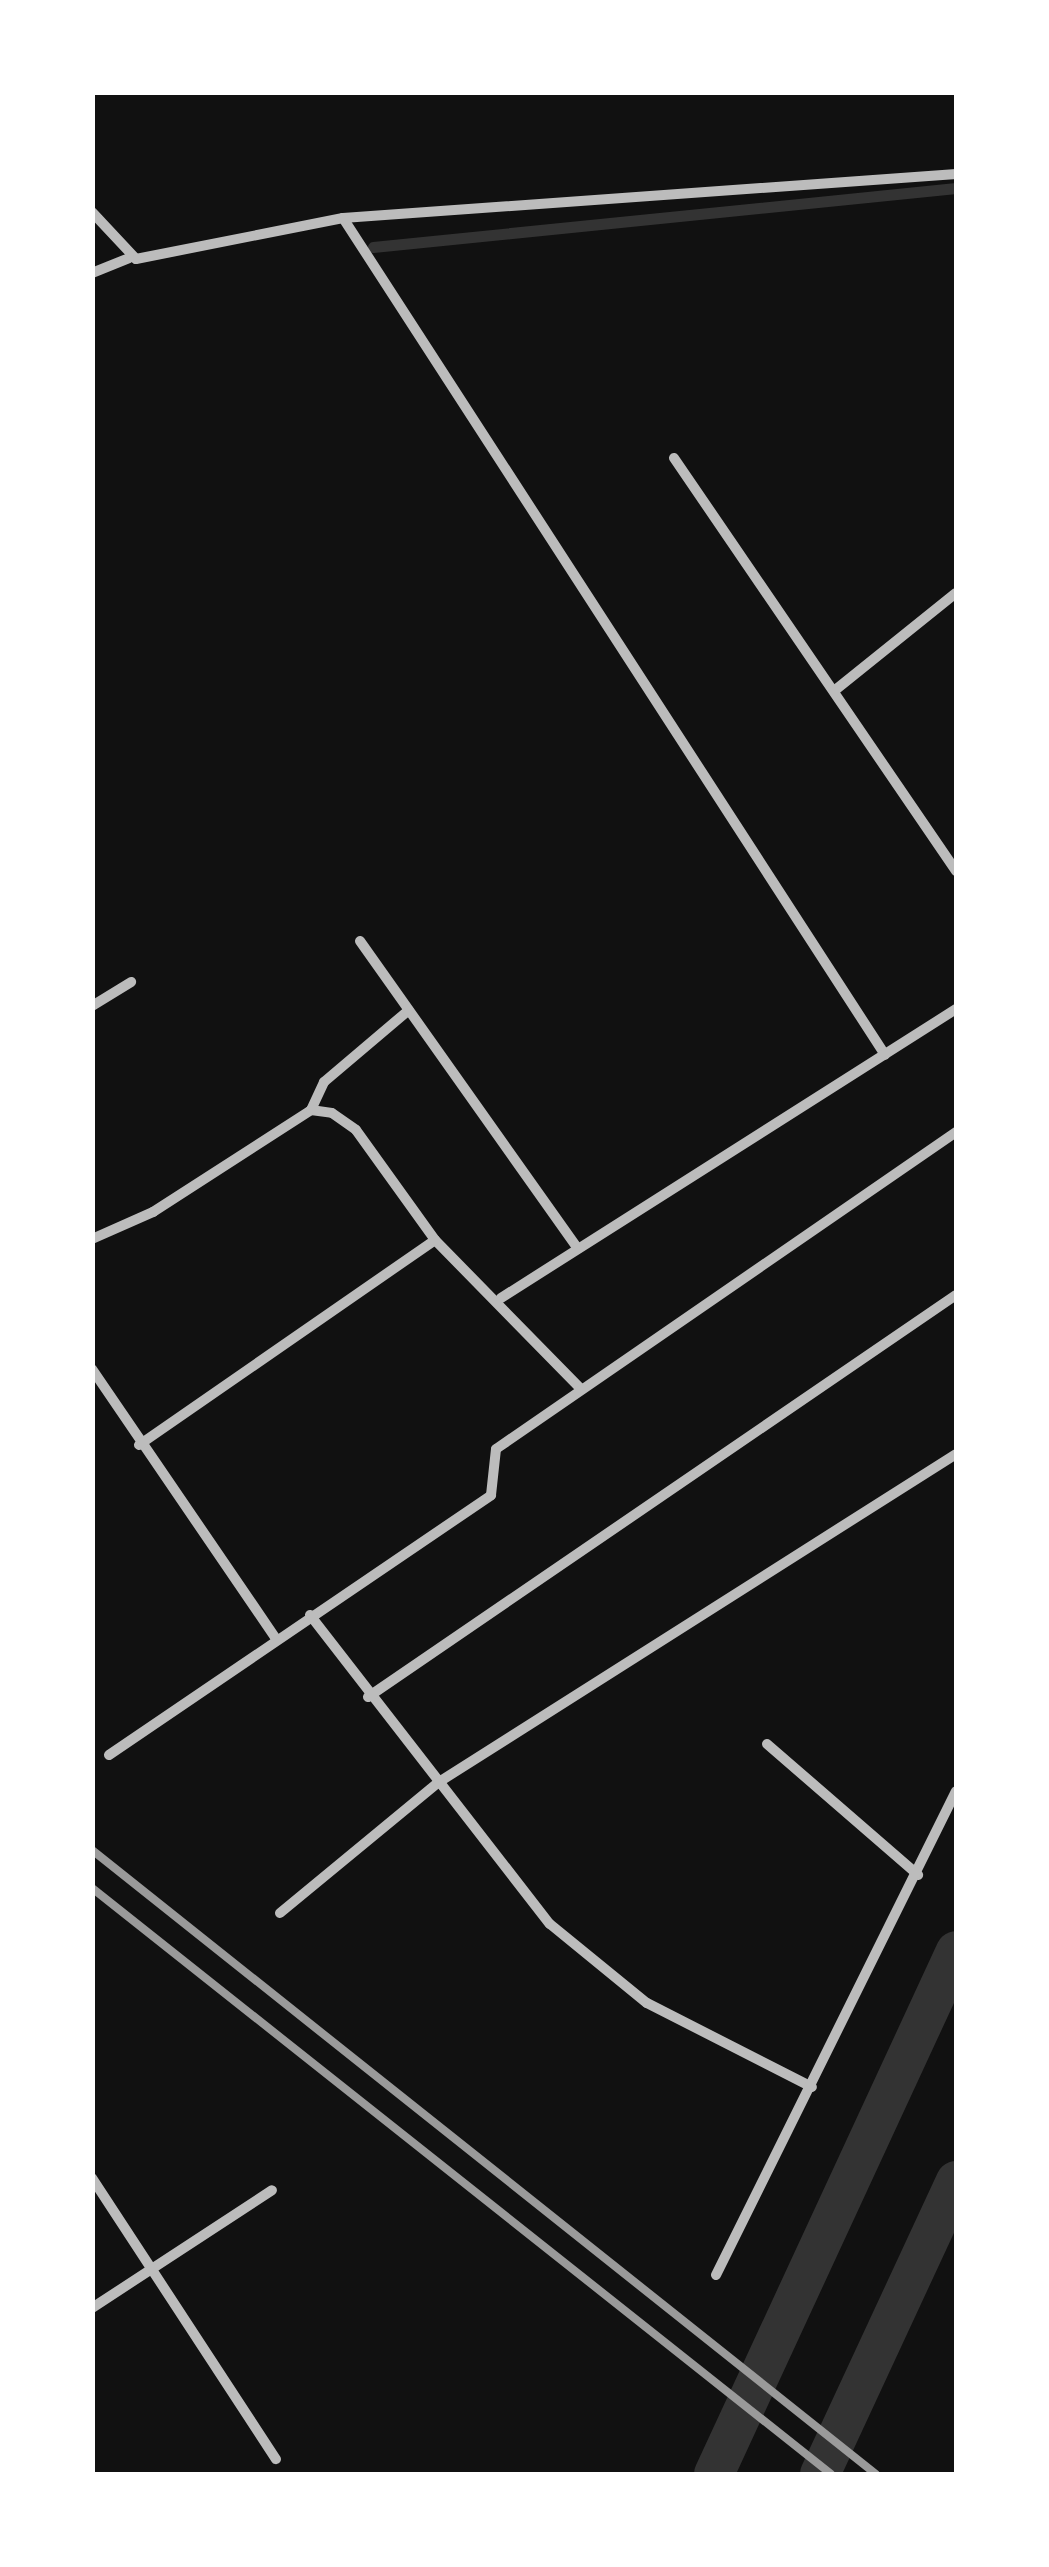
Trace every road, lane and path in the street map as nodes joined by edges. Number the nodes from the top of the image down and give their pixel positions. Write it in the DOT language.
graph roads {
  1 [pos="956,174"];
  2 [pos="92,212"];
  3 [pos="343,218"];
  4 [pos="128,258"];
  5 [pos="92,273"];
  6 [pos="674,458"];
  7 [pos="956,592"];
  8 [pos="834,691"];
  9 [pos="956,870"];
  10 [pos="360,941"];
  11 [pos="131,982"];
  12 [pos="92,1006"];
  13 [pos="956,1009"];
  14 [pos="409,1010"];
  15 [pos="884,1055"];
  16 [pos="310,1110"];
  17 [pos="956,1132"];
  18 [pos="92,1239"];
  19 [pos="434,1240"];
  20 [pos="578,1249"];
  21 [pos="501,1298"];
  22 [pos="952,1298"];
  23 [pos="956,1313"];
  24 [pos="92,1369"];
  25 [pos="581,1389"];
  26 [pos="138,1445"];
  27 [pos="956,1454"];
  28 [pos="310,1614"];
  29 [pos="274,1636"];
  30 [pos="368,1698"];
  31 [pos="766,1744"];
  32 [pos="109,1755"];
  33 [pos="438,1782"];
  34 [pos="956,1790"];
  35 [pos="918,1875"];
  36 [pos="280,1913"];
  37 [pos="812,2087"];
  38 [pos="92,2178"];
  39 [pos="272,2190"];
  40 [pos="152,2268"];
  41 [pos="716,2274"];
  42 [pos="92,2308"];
  43 [pos="276,2459"];
  1 -- 3 [label="street"];
  2 -- 4 [label="street"];
  3 -- 4 [label="street"];
  3 -- 15 [label="street"];
  4 -- 5 [label="street"];
  6 -- 8 [label="street"];
  7 -- 8 [label="street"];
  8 -- 9 [label="street"];
  10 -- 14 [label="street"];
  11 -- 12 [label="street"];
  13 -- 15 [label="street"];
  14 -- 16 [label="street"];
  14 -- 20 [label="street"];
  15 -- 20 [label="street"];
  16 -- 18 [label="street"];
  16 -- 19 [label="street"];
  17 -- 25 [label="street"];
  19 -- 21 [label="street"];
  19 -- 26 [label="street"];
  20 -- 21 [label="street"];
  21 -- 25 [label="street"];
  22 -- 23 [label="street"];
  22 -- 30 [label="street"];
  24 -- 26 [label="street"];
  25 -- 28 [label="street"];
  26 -- 29 [label="street"];
  27 -- 33 [label="street"];
  28 -- 29 [label="street"];
  28 -- 30 [label="street"];
  29 -- 32 [label="street"];
  30 -- 33 [label="street"];
  31 -- 35 [label="street"];
  33 -- 36 [label="street"];
  33 -- 37 [label="street"];
  34 -- 35 [label="street"];
  35 -- 37 [label="street"];
  37 -- 41 [label="street"];
  38 -- 40 [label="street"];
  39 -- 40 [label="street"];
  40 -- 42 [label="street"];
  40 -- 43 [label="street"];
}
